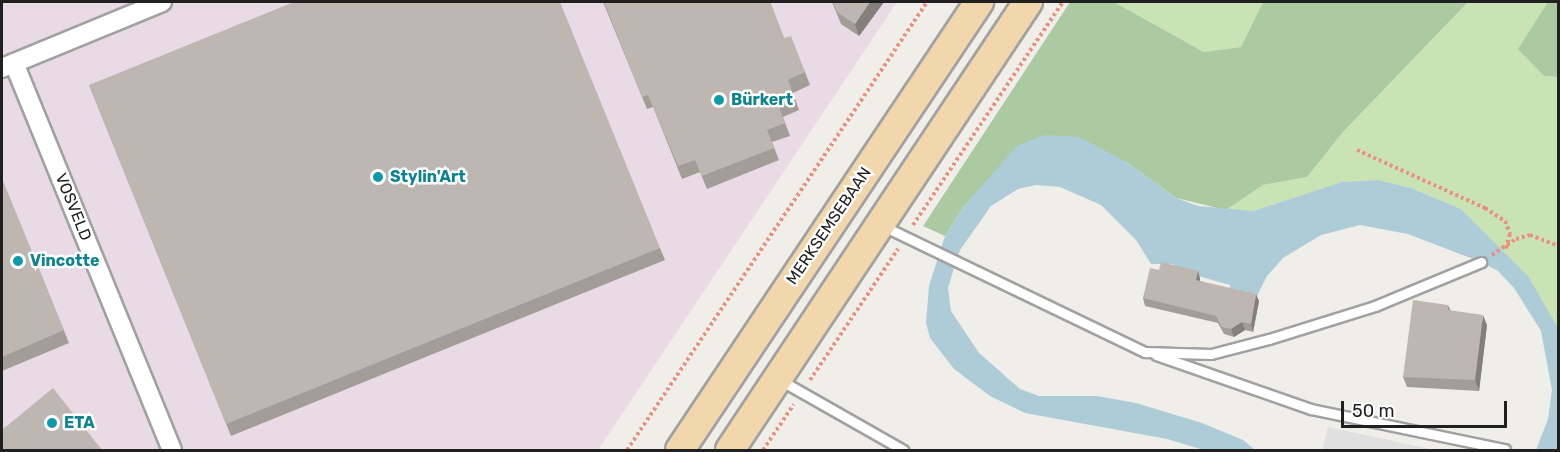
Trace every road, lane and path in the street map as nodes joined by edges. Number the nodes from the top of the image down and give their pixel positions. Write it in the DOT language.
graph roads {
  1 [pos="162,2"];
  2 [pos="927,2"];
  3 [pos="979,2"];
  4 [pos="1028,2"];
  5 [pos="1063,2"];
  6 [pos="8,66"];
  7 [pos="1357,150"];
  8 [pos="892,232"];
  9 [pos="1558,246"];
  10 [pos="1481,262"];
  11 [pos="1145,352"];
  12 [pos="789,386"];
  13 [pos="1505,449"];
  14 [pos="172,450"];
  15 [pos="627,450"];
  16 [pos="680,450"];
  17 [pos="730,450"];
  18 [pos="763,450"];
  19 [pos="903,450"];
  1 -- 6 [label="street"];
  2 -- 15 [label="path"];
  3 -- 16 [label="main road, MERKSEMSEBAAN"];
  4 -- 8 [label="main road"];
  5 -- 8 [label="path"];
  6 -- 14 [label="street, VOSVELD"];
  7 -- 9 [label="path"];
  8 -- 11 [label="lane"];
  8 -- 12 [label="main road"];
  8 -- 12 [label="path"];
  10 -- 11 [label="lane"];
  11 -- 13 [label="lane"];
  12 -- 17 [label="main road"];
  12 -- 18 [label="path"];
  12 -- 19 [label="lane"];
}
